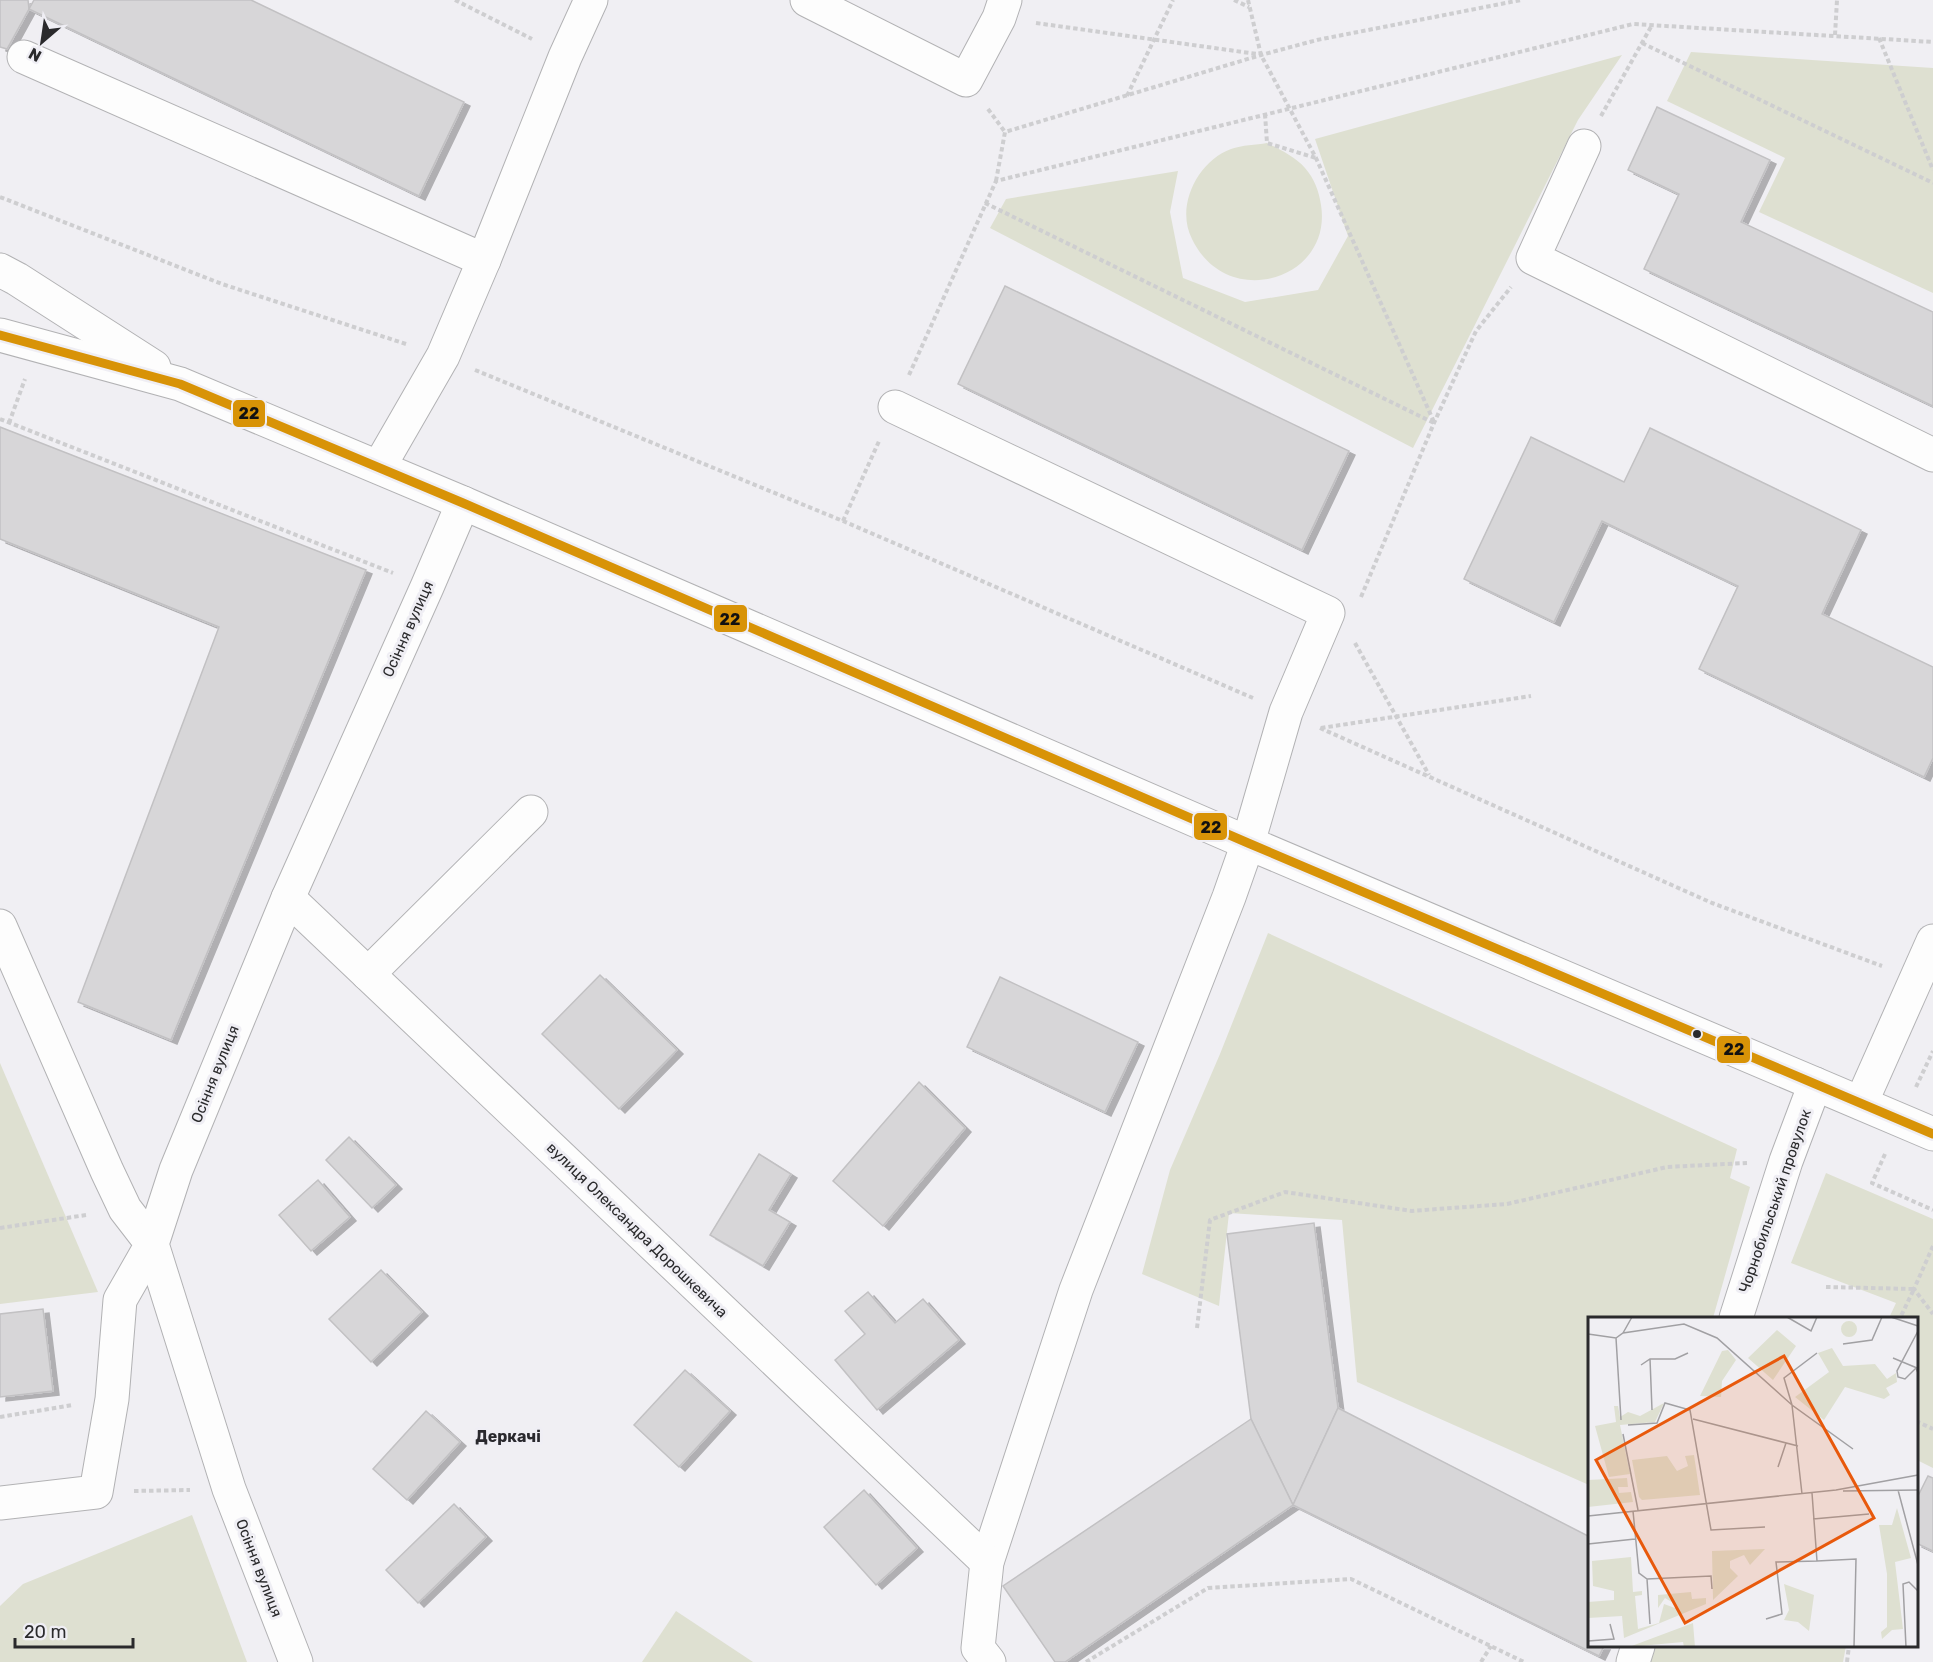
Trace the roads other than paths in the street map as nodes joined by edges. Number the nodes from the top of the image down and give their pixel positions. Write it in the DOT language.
graph roads {
  1 [pos="591,0"];
  2 [pos="807,0"];
  3 [pos="1002,9"];
  4 [pos="24,57"];
  5 [pos="1584,146"];
  6 [pos="484,260"];
  7 [pos="0,270"];
  8 [pos="0,334"];
  9 [pos="180,384"];
  10 [pos="894,407"];
  11 [pos="1933,455"];
  12 [pos="379,467"];
  13 [pos="463,503"];
  14 [pos="531,812"];
  15 [pos="1248,843"];
  16 [pos="288,898"];
  17 [pos="0,926"];
  18 [pos="1933,941"];
  19 [pos="368,974"];
  20 [pos="1815,1084"];
  21 [pos="1861,1103"];
  22 [pos="1933,1134"];
  23 [pos="152,1244"];
  24 [pos="1736,1317"];
  25 [pos="0,1503"];
  26 [pos="987,1562"];
  27 [pos="1638,1647"];
  28 [pos="296,1662"];
  29 [pos="989,1662"];
  30 [pos="1633,1662"];
  1 -- 6 [label="main road"];
  2 -- 3 [label="main road"];
  4 -- 6 [label="main road"];
  5 -- 11 [label="main road"];
  6 -- 12 [label="main road"];
  7 -- 9 [label="main road"];
  8 -- 9 [label="main road"];
  9 -- 12 [label="main road"];
  10 -- 15 [label="main road"];
  12 -- 13 [label="main road"];
  13 -- 15 [label="main road"];
  13 -- 16 [label="main road, Осіння вулиця"];
  14 -- 19 [label="main road"];
  15 -- 20 [label="main road"];
  15 -- 26 [label="main road"];
  16 -- 19 [label="main road, вулиця Олександра Дорошкевича"];
  16 -- 23 [label="main road, Осіння вулиця"];
  17 -- 23 [label="main road"];
  18 -- 21 [label="main road"];
  19 -- 26 [label="main road, вулиця Олександра Дорошкевича"];
  20 -- 21 [label="main road"];
  20 -- 24 [label="main road, Чорнобильський провулок"];
  21 -- 22 [label="main road"];
  23 -- 25 [label="main road"];
  23 -- 28 [label="main road, Осіння вулиця"];
  26 -- 29 [label="main road"];
  27 -- 30 [label="main road"];
}
